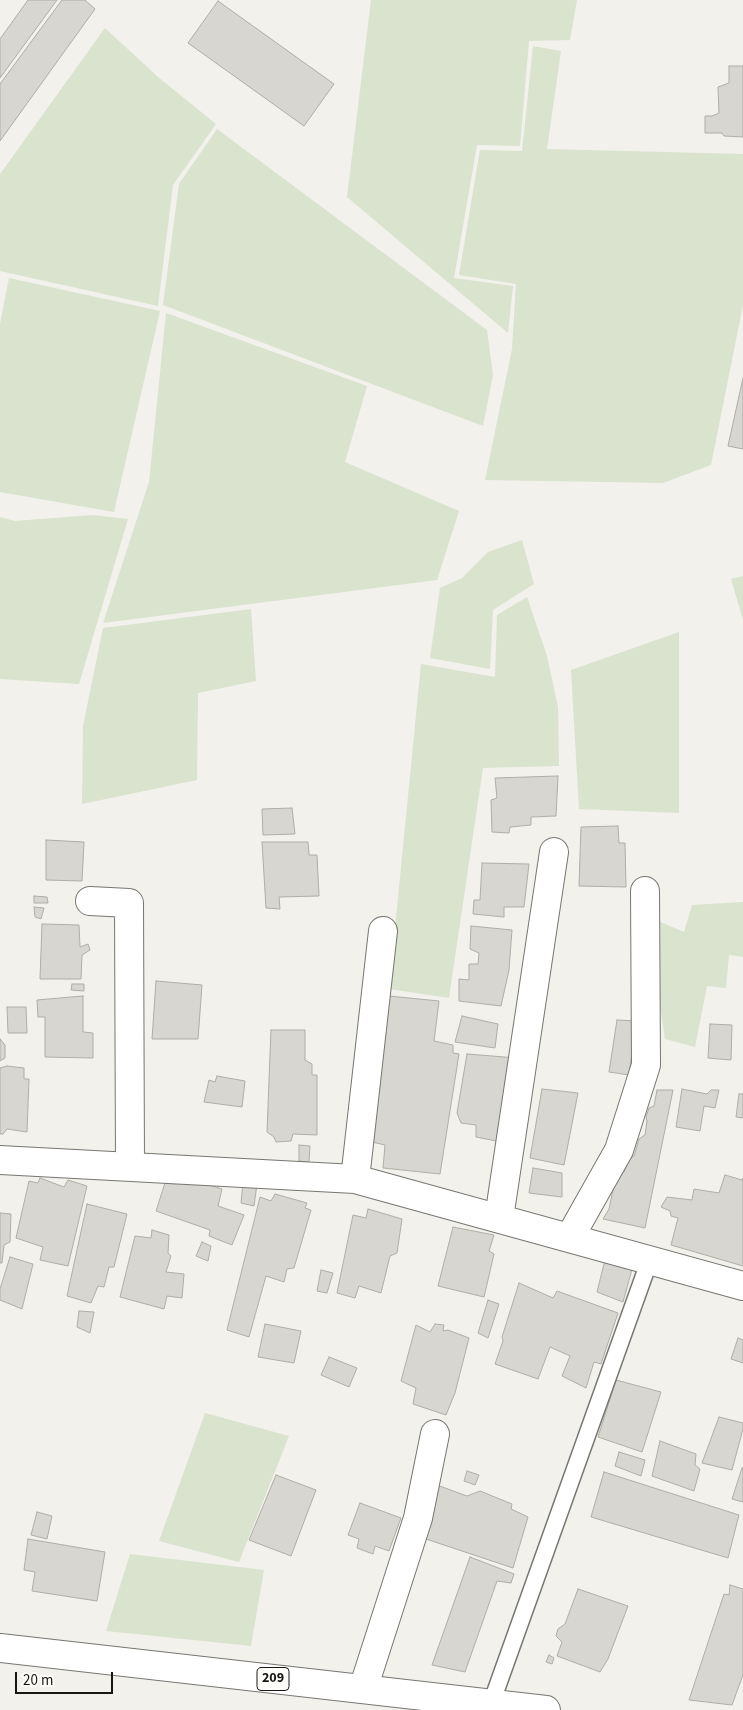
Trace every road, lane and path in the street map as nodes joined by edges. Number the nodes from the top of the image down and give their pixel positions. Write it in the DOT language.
graph roads {
  1 [pos="554,852"];
  2 [pos="644,891"];
  3 [pos="90,901"];
  4 [pos="383,931"];
  5 [pos="0,1160"];
  6 [pos="130,1167"];
  7 [pos="355,1179"];
  8 [pos="499,1218"];
  9 [pos="570,1237"];
  10 [pos="650,1259"];
  11 [pos="743,1286"];
  12 [pos="435,1434"];
  13 [pos="0,1648"];
  14 [pos="363,1689"];
  15 [pos="476,1705"];
  16 [pos="546,1710"];
  1 -- 8 [label="main road"];
  2 -- 9 [label="main road"];
  3 -- 6 [label="main road"];
  4 -- 7 [label="main road"];
  5 -- 6 [label="main road"];
  6 -- 7 [label="main road"];
  7 -- 8 [label="main road"];
  8 -- 9 [label="main road"];
  9 -- 10 [label="main road"];
  10 -- 11 [label="main road"];
  10 -- 15 [label="lane"];
  12 -- 14 [label="main road"];
  13 -- 14 [label="main road, 209"];
  14 -- 15 [label="main road, 209"];
  15 -- 16 [label="main road, 209"];
}
